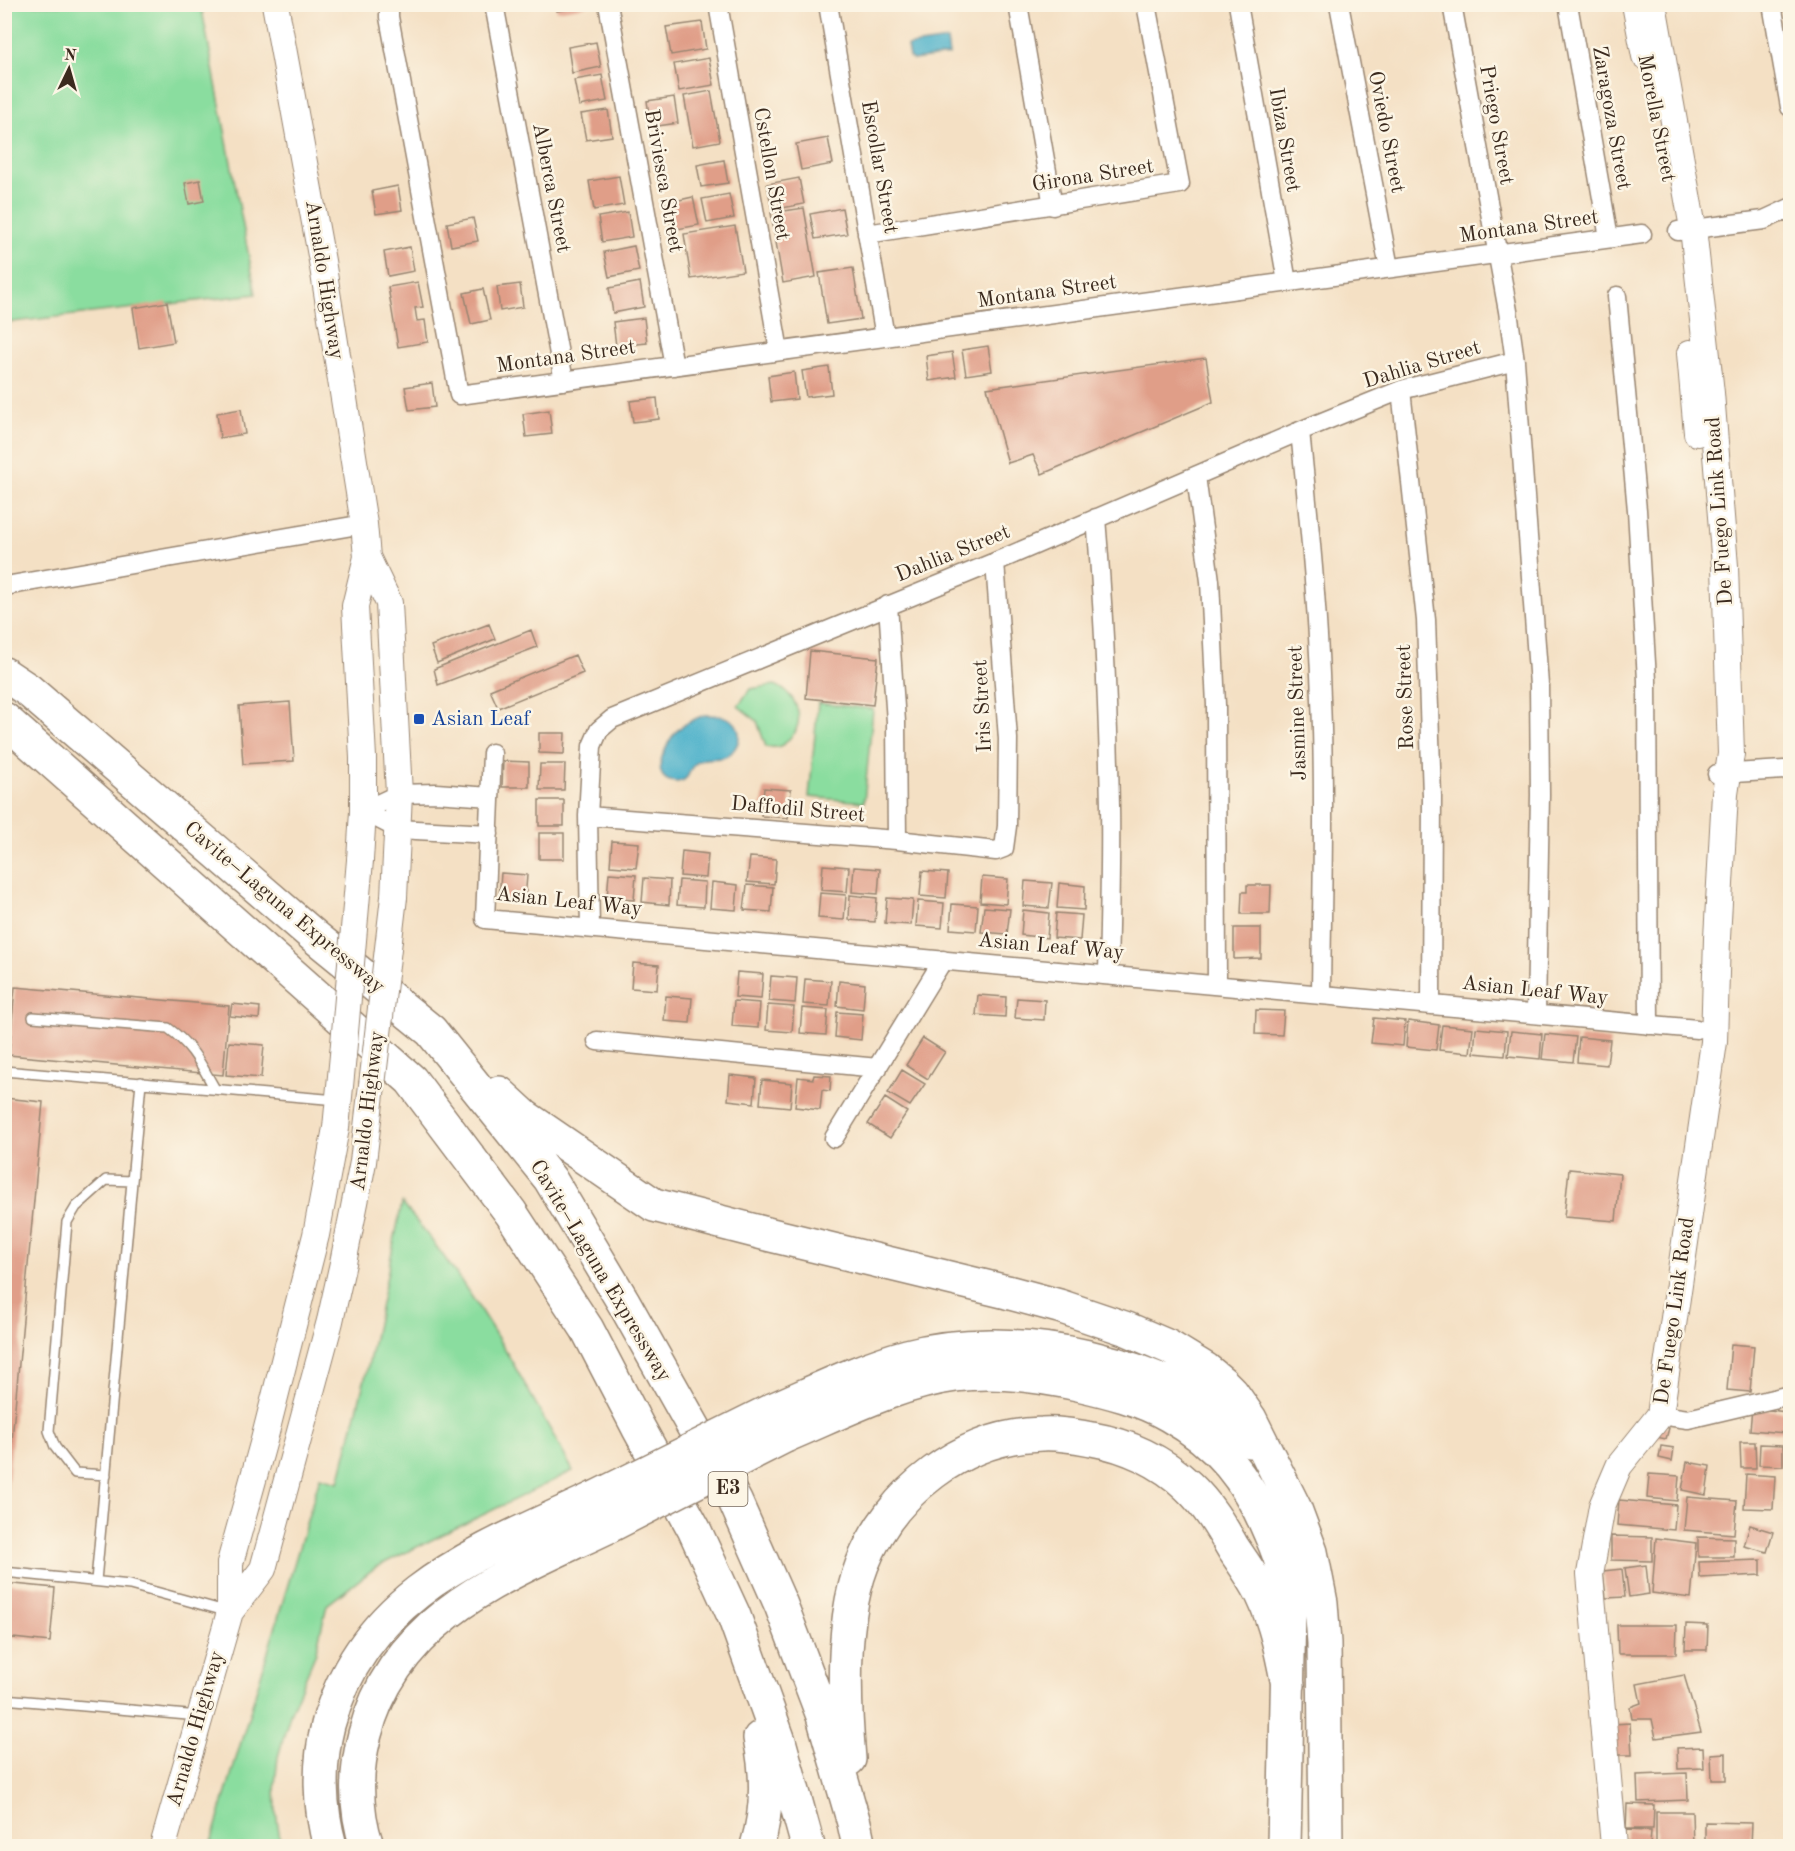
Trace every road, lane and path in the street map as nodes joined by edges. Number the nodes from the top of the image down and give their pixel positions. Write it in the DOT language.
graph roads {
  1 [pos="275,4"];
  2 [pos="389,4"];
  3 [pos="494,4"];
  4 [pos="608,4"];
  5 [pos="718,4"];
  6 [pos="828,4"];
  7 [pos="1017,4"];
  8 [pos="1146,4"];
  9 [pos="1238,4"];
  10 [pos="1339,4"];
  11 [pos="1452,4"];
  12 [pos="1568,4"];
  13 [pos="1635,4"];
  14 [pos="1653,4"];
  15 [pos="1772,4"];
  16 [pos="1791,107"];
  17 [pos="1053,206"];
  18 [pos="1791,208"];
  19 [pos="1686,229"];
  20 [pos="867,234"];
  21 [pos="1642,234"];
  22 [pos="1609,238"];
  23 [pos="1497,254"];
  24 [pos="1389,268"];
  25 [pos="1287,282"];
  26 [pos="1617,296"];
  27 [pos="885,337"];
  28 [pos="779,351"];
  29 [pos="1515,361"];
  30 [pos="674,366"];
  31 [pos="564,381"];
  32 [pos="1401,390"];
  33 [pos="1300,431"];
  34 [pos="1196,476"];
  35 [pos="1096,518"];
  36 [pos="364,524"];
  37 [pos="367,557"];
  38 [pos="995,562"];
  39 [pos="11,585"];
  40 [pos="888,605"];
  41 [pos="4,674"];
  42 [pos="4,719"];
  43 [pos="492,753"];
  44 [pos="1784,770"];
  45 [pos="1724,780"];
  46 [pos="399,794"];
  47 [pos="490,797"];
  48 [pos="363,811"];
  49 [pos="588,816"];
  50 [pos="398,829"];
  51 [pos="489,834"];
  52 [pos="897,840"];
  53 [pos="1004,848"];
  54 [pos="590,928"];
  55 [pos="944,960"];
  56 [pos="1108,975"];
  57 [pos="1216,985"];
  58 [pos="1321,995"];
  59 [pos="1431,1004"];
  60 [pos="1536,1014"];
  61 [pos="33,1017"];
  62 [pos="1649,1024"];
  63 [pos="1697,1029"];
  64 [pos="431,1031"];
  65 [pos="597,1041"];
  66 [pos="878,1068"];
  67 [pos="4,1071"];
  68 [pos="141,1082"];
  69 [pos="215,1089"];
  70 [pos="339,1100"];
  71 [pos="834,1138"];
  72 [pos="132,1181"];
  73 [pos="1791,1395"];
  74 [pos="1660,1415"];
  75 [pos="779,1423"];
  76 [pos="106,1475"];
  77 [pos="1284,1485"];
  78 [pos="602,1512"];
  79 [pos="4,1572"];
  80 [pos="96,1581"];
  81 [pos="230,1612"];
  82 [pos="734,1616"];
  83 [pos="1288,1686"];
  84 [pos="4,1699"];
  85 [pos="200,1716"];
  86 [pos="856,1835"];
  87 [pos="163,1846"];
  88 [pos="330,1846"];
  89 [pos="367,1846"];
  90 [pos="757,1846"];
  91 [pos="808,1846"];
  92 [pos="1284,1846"];
  93 [pos="1326,1846"];
  94 [pos="1614,1846"];
  1 -- 36 [label="main road, Arnaldo Highway"];
  2 -- 31 [label="street, Montana Street"];
  3 -- 31 [label="street, Alberca Street"];
  4 -- 30 [label="street, Briviesca Street"];
  5 -- 28 [label="street, Cstellon Street"];
  6 -- 20 [label="street, Escollar Street"];
  7 -- 17 [label="street"];
  8 -- 17 [label="street, Girona Street"];
  9 -- 25 [label="street, Ibiza Street"];
  10 -- 24 [label="street, Oviedo Street"];
  11 -- 23 [label="street, Priego Street"];
  12 -- 22 [label="street, Zaragoza Street"];
  13 -- 19 [label="main road, Morella Street"];
  14 -- 19 [label="main road, Morella Street"];
  15 -- 16 [label="street"];
  17 -- 20 [label="street, Girona Street"];
  18 -- 19 [label="street"];
  19 -- 45 [label="main road, De Fuego Link Road"];
  20 -- 27 [label="street, Escollar Street"];
  21 -- 22 [label="street, Montana Street"];
  22 -- 23 [label="street, Montana Street"];
  23 -- 24 [label="street, Montana Street"];
  23 -- 29 [label="street, Priego Street"];
  24 -- 25 [label="street, Montana Street"];
  25 -- 27 [label="street, Montana Street"];
  26 -- 62 [label="street"];
  27 -- 28 [label="street, Montana Street"];
  28 -- 30 [label="street, Montana Street"];
  29 -- 32 [label="street, Dahlia Street"];
  29 -- 60 [label="street, Priego Street"];
  30 -- 31 [label="street, Montana Street"];
  32 -- 33 [label="street, Dahlia Street"];
  32 -- 59 [label="street, Rose Street"];
  33 -- 34 [label="street, Dahlia Street"];
  33 -- 58 [label="street, Jasmine Street"];
  34 -- 35 [label="street, Dahlia Street"];
  34 -- 57 [label="street"];
  35 -- 38 [label="street, Dahlia Street"];
  35 -- 56 [label="street"];
  36 -- 37 [label="main road, Arnaldo Highway"];
  36 -- 39 [label="street"];
  37 -- 46 [label="main road, Arnaldo Highway"];
  37 -- 48 [label="main road, Arnaldo Highway"];
  38 -- 40 [label="street, Dahlia Street"];
  38 -- 53 [label="street, Iris Street"];
  40 -- 49 [label="street, Dahlia Street"];
  40 -- 52 [label="street"];
  41 -- 64 [label="highway, Cavite–Laguna Expressway"];
  42 -- 82 [label="highway, Cavite–Laguna Expressway / E3"];
  43 -- 47 [label="street, Asian Leaf Way"];
  44 -- 45 [label="street"];
  45 -- 74 [label="main road, De Fuego Link Road"];
  46 -- 47 [label="street"];
  46 -- 48 [label="street"];
  46 -- 50 [label="main road, Arnaldo Highway"];
  47 -- 51 [label="street, Asian Leaf Way"];
  48 -- 50 [label="street"];
  48 -- 70 [label="main road, Arnaldo Highway, bridge"];
  49 -- 52 [label="street, Daffodil Street"];
  49 -- 54 [label="street, Dahlia Street"];
  50 -- 51 [label="street"];
  50 -- 81 [label="main road, Arnaldo Highway, bridge"];
  51 -- 54 [label="street, Asian Leaf Way"];
  52 -- 53 [label="street, Daffodil Street"];
  54 -- 55 [label="street, Asian Leaf Way"];
  55 -- 56 [label="street, Asian Leaf Way"];
  55 -- 66 [label="street"];
  56 -- 57 [label="street, Asian Leaf Way"];
  57 -- 58 [label="street, Asian Leaf Way"];
  58 -- 59 [label="street, Asian Leaf Way"];
  59 -- 60 [label="street, Asian Leaf Way"];
  60 -- 62 [label="street, Asian Leaf Way"];
  61 -- 69 [label="lane"];
  62 -- 63 [label="street, Asian Leaf Way"];
  64 -- 77 [label="highway"];
  64 -- 86 [label="highway, Cavite–Laguna Expressway / E3"];
  65 -- 66 [label="street"];
  66 -- 71 [label="street"];
  67 -- 68 [label="lane"];
  68 -- 69 [label="lane"];
  68 -- 72 [label="lane"];
  69 -- 70 [label="lane"];
  70 -- 81 [label="main road, Arnaldo Highway"];
  72 -- 76 [label="lane"];
  72 -- 76 [label="lane"];
  73 -- 74 [label="street"];
  74 -- 94 [label="main road, De Fuego Link Road"];
  75 -- 77 [label="highway"];
  75 -- 78 [label="highway, bridge"];
  75 -- 83 [label="highway"];
  76 -- 80 [label="lane"];
  77 -- 93 [label="highway"];
  78 -- 88 [label="highway"];
  78 -- 89 [label="highway"];
  79 -- 80 [label="lane"];
  80 -- 81 [label="lane"];
  81 -- 85 [label="main road, Arnaldo Highway"];
  82 -- 90 [label="highway"];
  82 -- 91 [label="highway, Cavite–Laguna Expressway / E3"];
  83 -- 86 [label="highway"];
  83 -- 92 [label="highway"];
  84 -- 85 [label="lane"];
  85 -- 87 [label="main road, Arnaldo Highway"];
}
